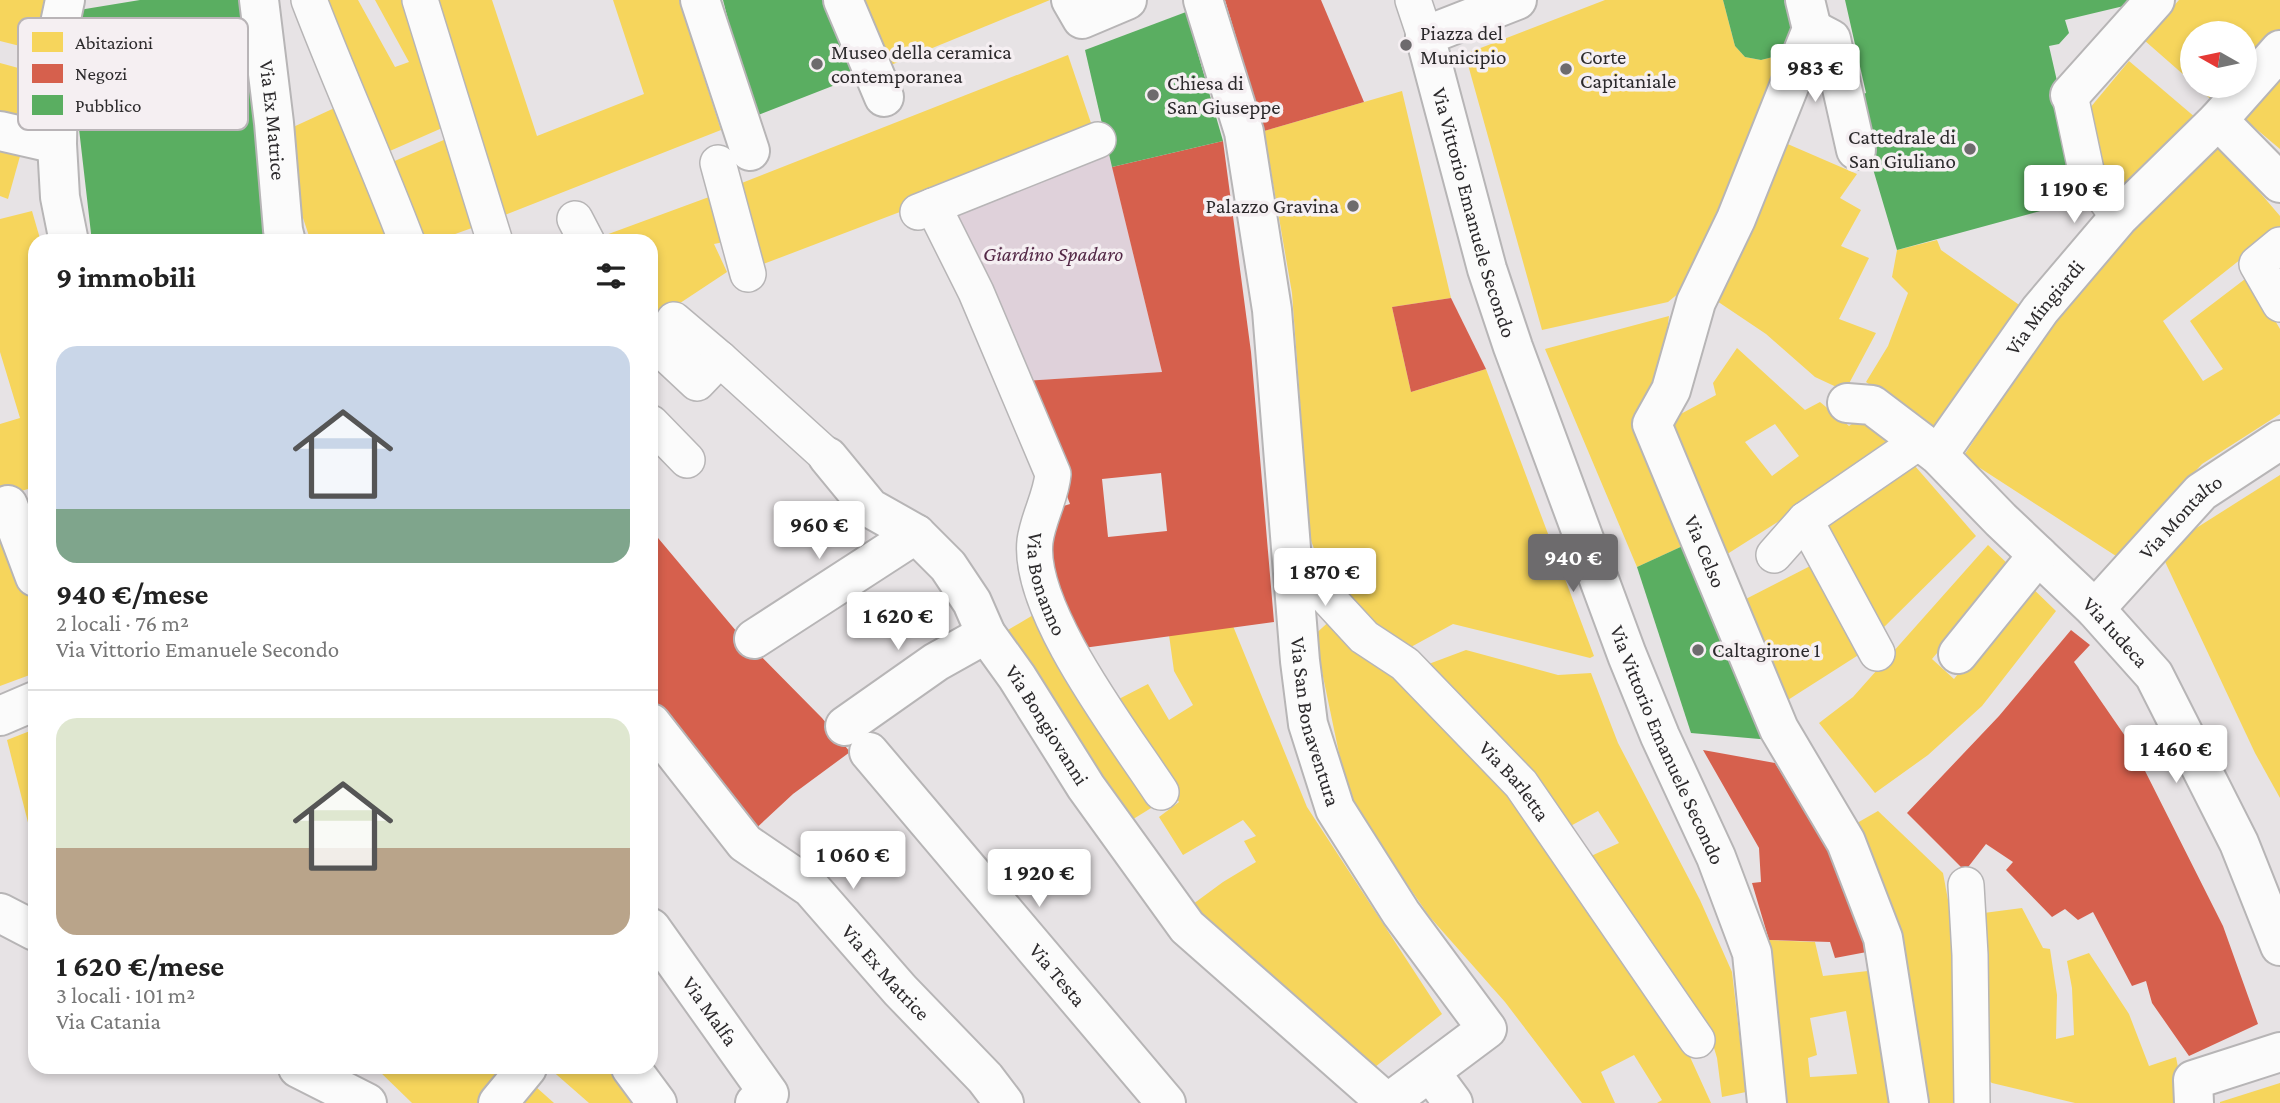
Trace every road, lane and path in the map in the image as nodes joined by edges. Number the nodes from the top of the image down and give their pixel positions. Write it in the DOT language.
graph roads {
  1 [pos="65,0"];
  2 [pos="259,0"];
  3 [pos="309,0"];
  4 [pos="420,0"];
  5 [pos="700,0"];
  6 [pos="843,0"];
  7 [pos="1127,0"];
  8 [pos="1203,0"];
  9 [pos="1413,0"];
  10 [pos="2155,0"];
  11 [pos="1509,3"];
  12 [pos="1076,10"];
  13 [pos="1809,14"];
  14 [pos="61,18"];
  15 [pos="2280,50"];
  16 [pos="1430,54"];
  17 [pos="2070,94"];
  18 [pos="884,97"];
  19 [pos="2218,120"];
  20 [pos="57,130"];
  21 [pos="0,131"];
  22 [pos="1098,140"];
  23 [pos="57,144"];
  24 [pos="1856,150"];
  25 [pos="734,157"];
  26 [pos="2280,183"];
  27 [pos="2119,217"];
  28 [pos="67,234"];
  29 [pos="285,234"];
  30 [pos="404,234"];
  31 [pos="493,234"];
  32 [pos="2280,245"];
  33 [pos="748,274"];
  34 [pos="2280,304"];
  35 [pos="662,330"];
  36 [pos="1847,403"];
  37 [pos="658,430"];
  38 [pos="2280,440"];
  39 [pos="1929,448"];
  40 [pos="828,457"];
  41 [pos="687,460"];
  42 [pos="14,503"];
  43 [pos="1805,520"];
  44 [pos="916,534"];
  45 [pos="28,552"];
  46 [pos="1774,555"];
  47 [pos="2038,555"];
  48 [pos="1292,558"];
  49 [pos="2095,609"];
  50 [pos="986,635"];
  51 [pos="754,639"];
  52 [pos="1877,653"];
  53 [pos="1958,654"];
  54 [pos="28,704"];
  55 [pos="0,716"];
  56 [pos="658,732"];
  57 [pos="1161,792"];
  58 [pos="1966,885"];
  59 [pos="0,913"];
  60 [pos="28,927"];
  61 [pos="658,939"];
  62 [pos="2280,946"];
  63 [pos="1698,1040"];
  64 [pos="2280,1052"];
  65 [pos="1431,1073"];
  66 [pos="310,1074"];
  67 [pos="523,1074"];
  68 [pos="635,1074"];
  69 [pos="2193,1092"];
  70 [pos="762,1098"];
  71 [pos="367,1103"];
  72 [pos="498,1103"];
  73 [pos="657,1103"];
  74 [pos="1004,1103"];
  75 [pos="1166,1103"];
  76 [pos="1387,1103"];
  77 [pos="1453,1103"];
  78 [pos="1767,1103"];
  79 [pos="1909,1103"];
  80 [pos="1972,1103"];
  1 -- 14 [label="street"];
  2 -- 29 [label="street, Via Ex Matrice"];
  3 -- 30 [label="street"];
  4 -- 31 [label="street"];
  5 -- 25 [label="street"];
  6 -- 18 [label="street"];
  7 -- 12 [label="street"];
  8 -- 48 [label="street, Via San Bonaventura"];
  9 -- 16 [label="street"];
  10 -- 17 [label="street"];
  11 -- 16 [label="street"];
  13 -- 24 [label="street"];
  13 -- 79 [label="street, Via Celso"];
  15 -- 19 [label="street, Via Mingiardi"];
  16 -- 78 [label="street, Via Vittorio Emanuele Secondo"];
  17 -- 27 [label="street"];
  19 -- 26 [label="street"];
  19 -- 27 [label="street, Via Mingiardi"];
  20 -- 23 [label="street"];
  21 -- 23 [label="street"];
  22 -- 57 [label="street, Via Bonanno"];
  23 -- 28 [label="street"];
  25 -- 33 [label="street"];
  27 -- 39 [label="street, Via Mingiardi"];
  32 -- 34 [label="street"];
  35 -- 40 [label="street, Via Bongiovanni"];
  36 -- 39 [label="street, Via Iudeca"];
  37 -- 41 [label="street"];
  38 -- 49 [label="street, Via Montalto"];
  39 -- 43 [label="street"];
  39 -- 47 [label="street, Via Iudeca"];
  40 -- 44 [label="street, Via Bongiovanni"];
  42 -- 45 [label="street"];
  43 -- 46 [label="street"];
  43 -- 52 [label="street"];
  44 -- 50 [label="street, Via Bongiovanni"];
  44 -- 51 [label="street"];
  47 -- 49 [label="street, Via Iudeca"];
  47 -- 53 [label="street"];
  48 -- 63 [label="street, Via Barletta"];
  48 -- 65 [label="street, Via San Bonaventura"];
  49 -- 62 [label="street, Via Iudeca"];
  50 -- 75 [label="street, Via Testa"];
  50 -- 76 [label="street, Via Bongiovanni"];
  54 -- 55 [label="street"];
  56 -- 74 [label="street, Via Ex Matrice"];
  58 -- 80 [label="street"];
  59 -- 60 [label="street"];
  61 -- 70 [label="street, Via Malfa"];
  64 -- 69 [label="street"];
  65 -- 76 [label="street, Via San Bonaventura"];
  65 -- 77 [label="street"];
  66 -- 71 [label="street"];
  67 -- 72 [label="street"];
  68 -- 73 [label="street"];
}
